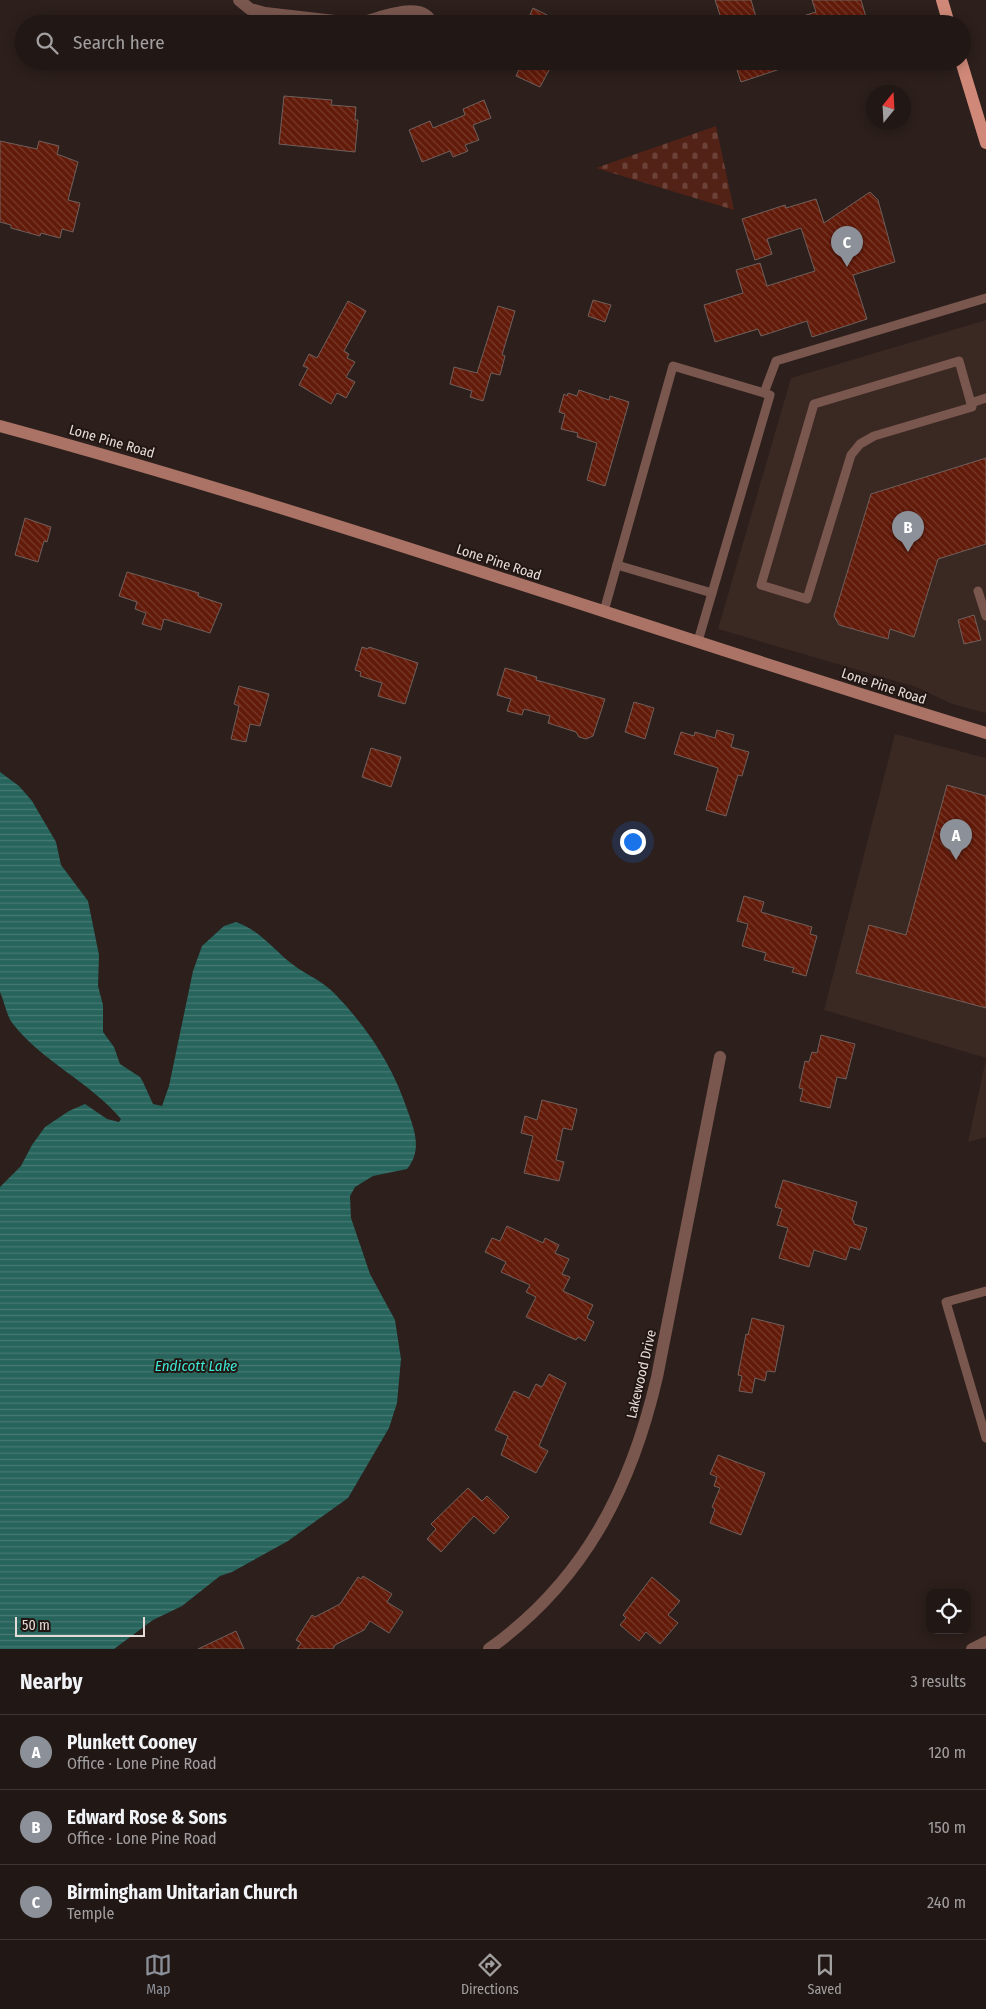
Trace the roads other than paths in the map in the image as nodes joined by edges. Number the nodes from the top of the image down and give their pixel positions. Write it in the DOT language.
graph roads {
  1 [pos="239,0"];
  2 [pos="942,0"];
  3 [pos="282,15"];
  4 [pos="380,15"];
  5 [pos="429,15"];
  6 [pos="946,15"];
  7 [pos="964,70"];
  8 [pos="986,143"];
  9 [pos="986,298"];
  10 [pos="764,393"];
  11 [pos="986,398"];
  12 [pos="971,403"];
  13 [pos="0,426"];
  14 [pos="617,565"];
  15 [pos="978,591"];
  16 [pos="712,593"];
  17 [pos="604,611"];
  18 [pos="986,616"];
  19 [pos="698,641"];
  20 [pos="986,733"];
  21 [pos="720,1057"];
  22 [pos="986,1291"];
  23 [pos="986,1438"];
  24 [pos="986,1642"];
  25 [pos="489,1649"];
  26 [pos="972,1649"];
  1 -- 3 [label="street"];
  2 -- 6 [label="main road"];
  4 -- 5 [label="street"];
  7 -- 8 [label="main road"];
  9 -- 10 [label="lane"];
  10 -- 14 [label="lane"];
  10 -- 16 [label="lane"];
  11 -- 12 [label="lane"];
  12 -- 12 [label="lane"];
  13 -- 17 [label="street, Lone Pine Road"];
  14 -- 16 [label="lane"];
  14 -- 17 [label="lane"];
  15 -- 18 [label="lane"];
  16 -- 19 [label="lane"];
  17 -- 19 [label="street, Lone Pine Road"];
  19 -- 20 [label="street, Lone Pine Road"];
  21 -- 25 [label="street, Lakewood Drive"];
  22 -- 23 [label="lane"];
  24 -- 26 [label="street"];
}
